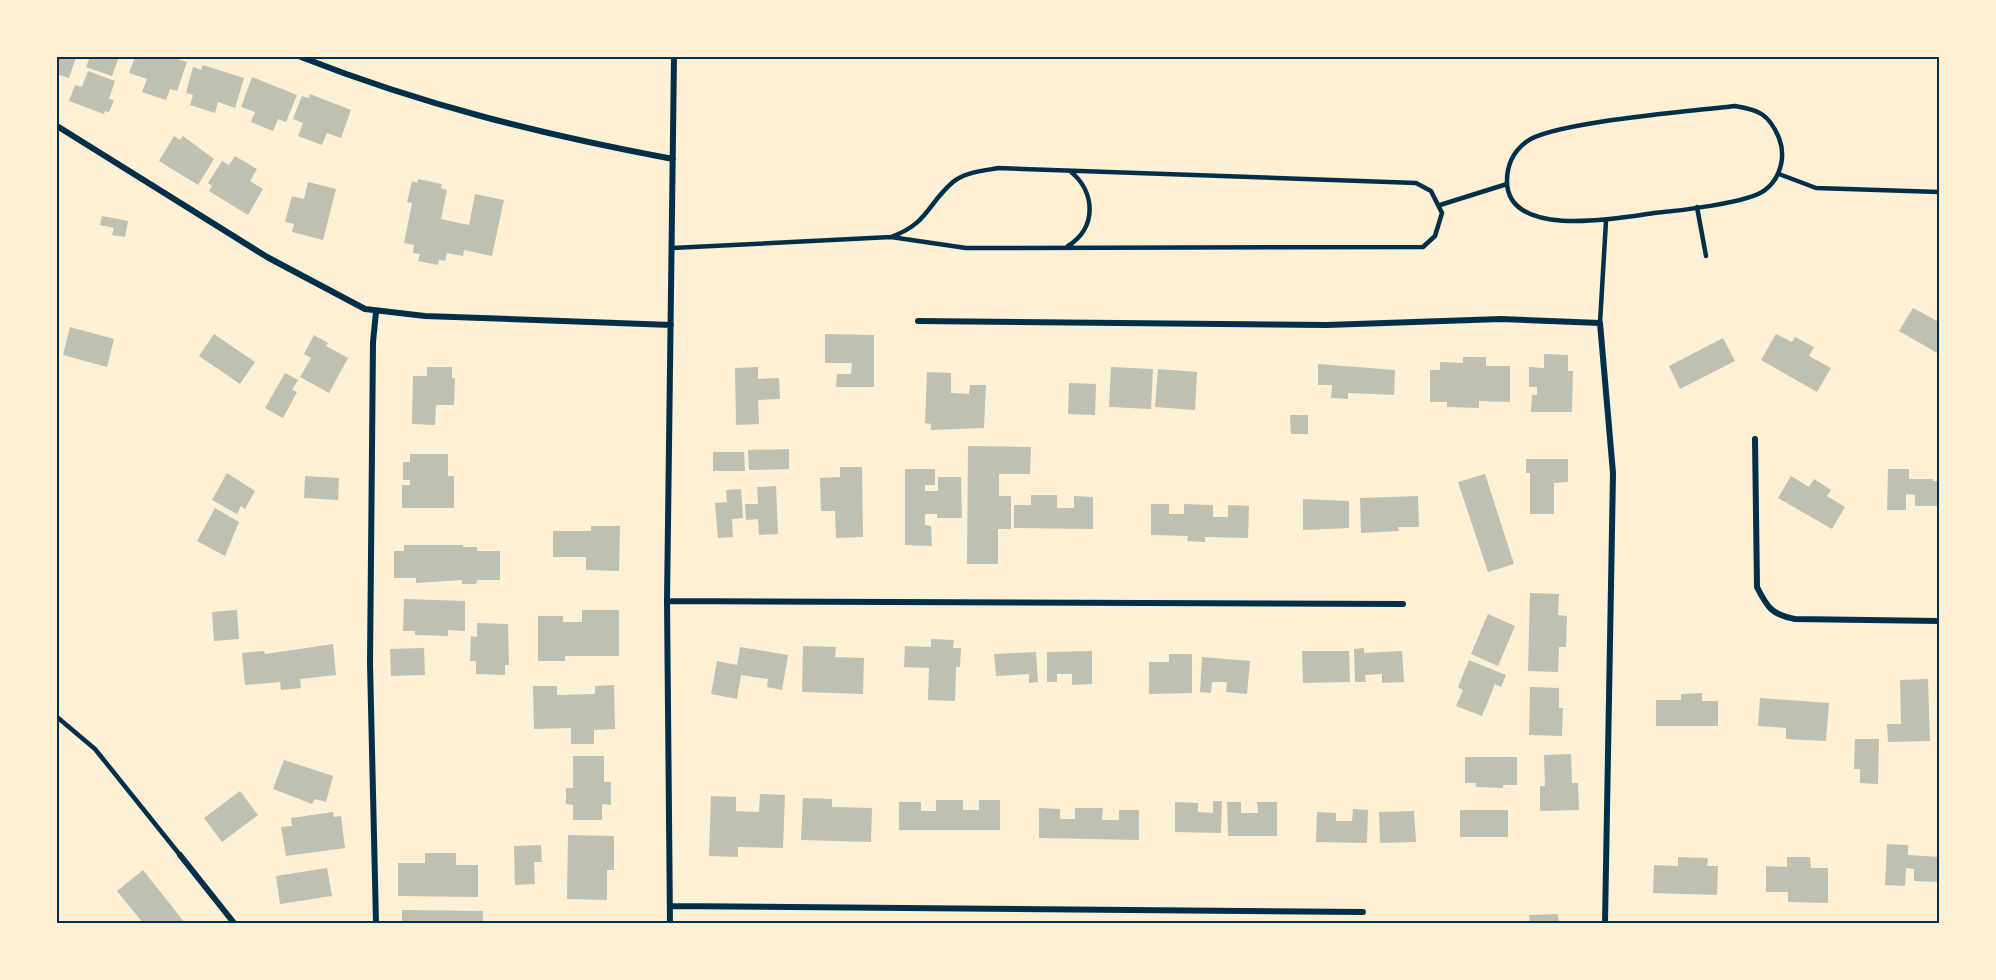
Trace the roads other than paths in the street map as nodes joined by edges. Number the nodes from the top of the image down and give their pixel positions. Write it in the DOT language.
graph roads {
  1 [pos="301,57"];
  2 [pos="674,57"];
  3 [pos="57,126"];
  4 [pos="673,159"];
  5 [pos="1070,171"];
  6 [pos="1779,174"];
  7 [pos="1507,184"];
  8 [pos="1939,192"];
  9 [pos="1440,205"];
  10 [pos="1697,207"];
  11 [pos="1606,221"];
  12 [pos="891,237"];
  13 [pos="1066,247"];
  14 [pos="672,248"];
  15 [pos="1706,256"];
  16 [pos="376,312"];
  17 [pos="918,321"];
  18 [pos="1600,323"];
  19 [pos="671,325"];
  20 [pos="1755,439"];
  21 [pos="667,601"];
  22 [pos="1402,604"];
  23 [pos="1939,621"];
  24 [pos="57,717"];
  25 [pos="180,855"];
  26 [pos="670,906"];
  27 [pos="1362,912"];
  28 [pos="234,923"];
  29 [pos="376,923"];
  30 [pos="670,923"];
  31 [pos="1605,923"];
  1 -- 4 [label="street"];
  2 -- 4 [label="street"];
  3 -- 16 [label="street"];
  4 -- 14 [label="street"];
  5 -- 9 [label="lane"];
  5 -- 12 [label="lane"];
  5 -- 13 [label="lane"];
  6 -- 7 [label="lane"];
  6 -- 8 [label="lane"];
  6 -- 10 [label="lane"];
  7 -- 9 [label="lane"];
  7 -- 11 [label="lane"];
  9 -- 13 [label="lane"];
  10 -- 11 [label="lane"];
  10 -- 15 [label="lane"];
  11 -- 18 [label="lane"];
  12 -- 13 [label="lane"];
  12 -- 14 [label="lane"];
  14 -- 19 [label="street"];
  16 -- 19 [label="street"];
  16 -- 29 [label="street"];
  17 -- 18 [label="street"];
  18 -- 31 [label="street"];
  19 -- 21 [label="street"];
  20 -- 23 [label="street"];
  21 -- 22 [label="street"];
  21 -- 26 [label="street"];
  24 -- 25 [label="lane"];
  25 -- 28 [label="street"];
  26 -- 27 [label="street"];
  26 -- 30 [label="street"];
}
